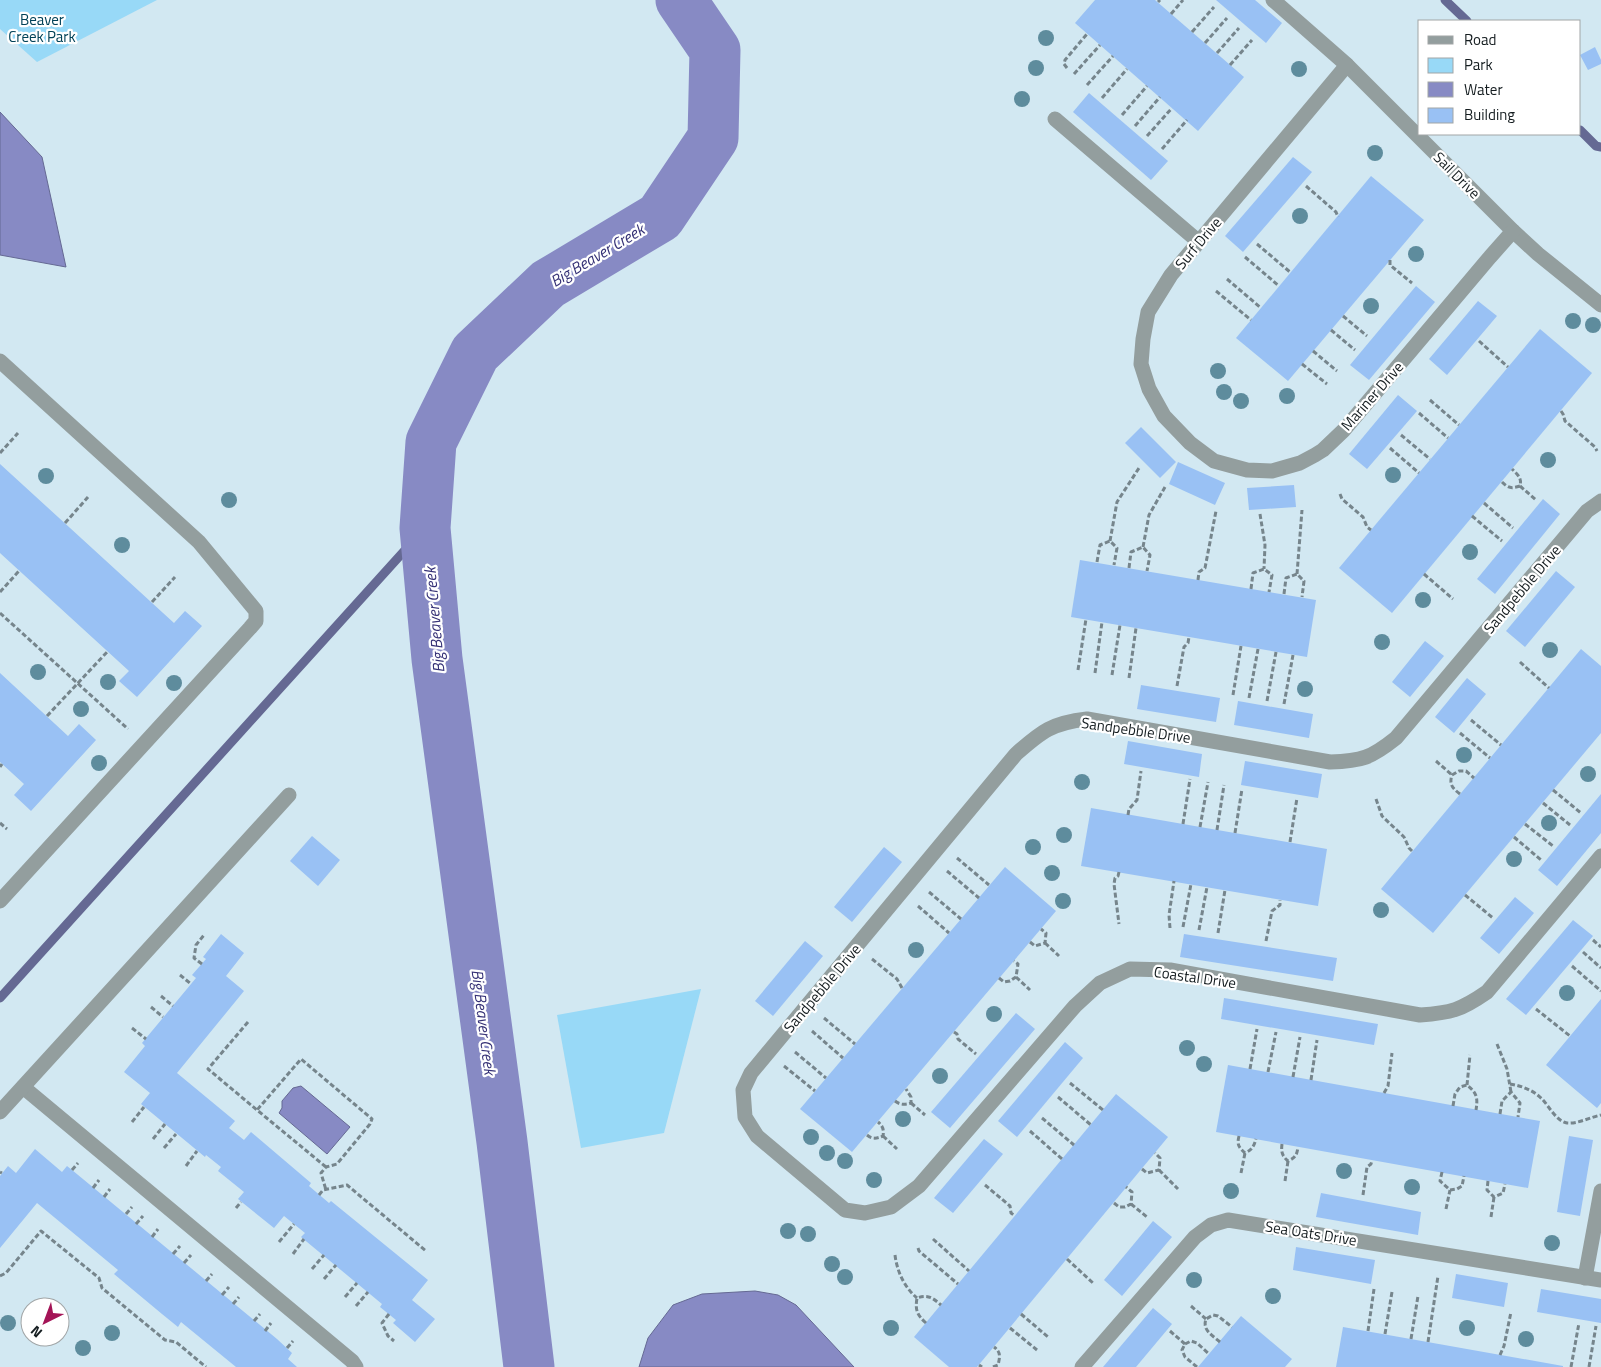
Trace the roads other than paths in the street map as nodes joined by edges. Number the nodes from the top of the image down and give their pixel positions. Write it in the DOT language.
graph roads {
  1 [pos="1273,0"];
  2 [pos="1347,66"];
  3 [pos="1055,119"];
  4 [pos="1513,232"];
  5 [pos="1198,242"];
  6 [pos="1601,305"];
  7 [pos="0,361"];
  8 [pos="1190,443"];
  9 [pos="1601,501"];
  10 [pos="289,795"];
  11 [pos="1601,856"];
  12 [pos="0,901"];
  13 [pos="23,1087"];
  14 [pos="0,1112"];
  15 [pos="802,1175"];
  16 [pos="1601,1191"];
  17 [pos="1585,1278"];
  18 [pos="1601,1280"];
  19 [pos="356,1367"];
  20 [pos="1082,1367"];
  1 -- 2 [label="street, Sail Drive"];
  2 -- 4 [label="street, Sail Drive"];
  2 -- 5 [label="street, Surf Drive"];
  3 -- 5 [label="street"];
  4 -- 6 [label="street, Sail Drive"];
  4 -- 8 [label="street, Mariner Drive"];
  5 -- 8 [label="street, Surf Drive"];
  7 -- 12 [label="street"];
  9 -- 15 [label="street, Sandpebble Drive"];
  10 -- 13 [label="street"];
  11 -- 15 [label="street, Coastal Drive"];
  13 -- 14 [label="street"];
  13 -- 19 [label="street"];
  16 -- 17 [label="street"];
  17 -- 18 [label="street, Sea Oats Drive"];
  17 -- 20 [label="street, Sea Oats Drive"];
}
